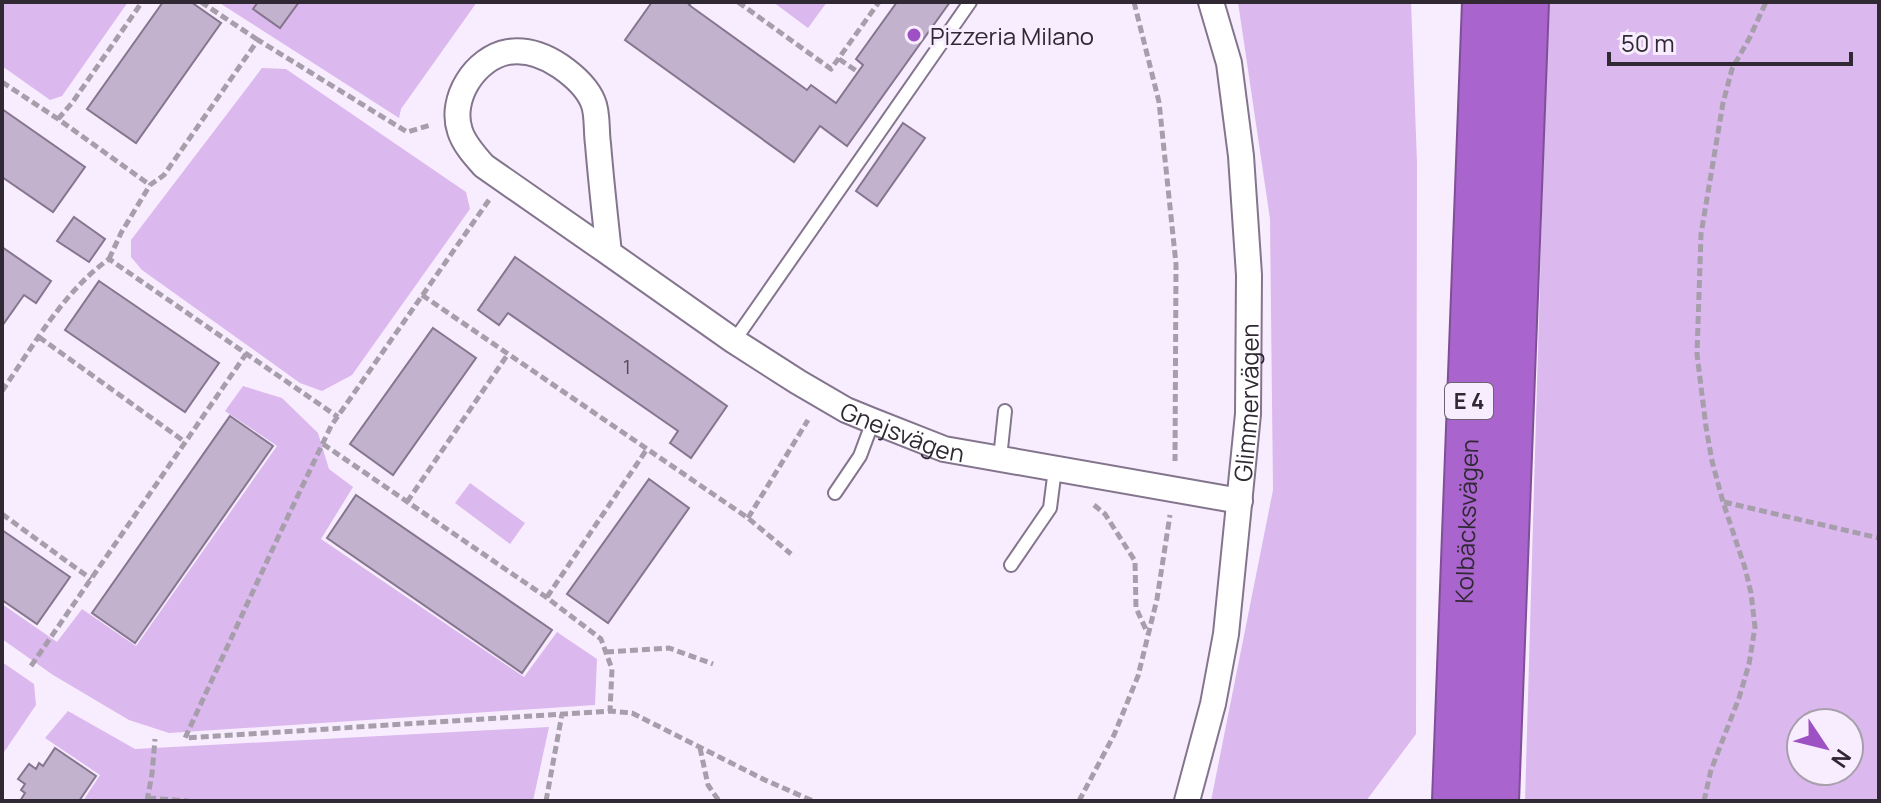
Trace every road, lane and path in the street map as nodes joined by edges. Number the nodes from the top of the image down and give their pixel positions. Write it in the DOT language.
graph roads {
  1 [pos="142,2"];
  2 [pos="201,2"];
  3 [pos="738,2"];
  4 [pos="879,2"];
  5 [pos="970,2"];
  6 [pos="1134,2"];
  7 [pos="1211,2"];
  8 [pos="1485,2"];
  9 [pos="1526,2"];
  10 [pos="1766,2"];
  11 [pos="258,40"];
  12 [pos="839,59"];
  13 [pos="858,72"];
  14 [pos="2,82"];
  15 [pos="58,119"];
  16 [pos="457,119"];
  17 [pos="505,181"];
  18 [pos="150,185"];
  19 [pos="609,253"];
  20 [pos="109,259"];
  21 [pos="422,295"];
  22 [pos="39,337"];
  23 [pos="734,341"];
  24 [pos="246,354"];
  25 [pos="508,354"];
  26 [pos="2,391"];
  27 [pos="823,396"];
  28 [pos="1005,411"];
  29 [pos="338,417"];
  30 [pos="873,421"];
  31 [pos="185,442"];
  32 [pos="323,444"];
  33 [pos="647,449"];
  34 [pos="1000,458"];
  35 [pos="1055,469"];
  36 [pos="1174,490"];
  37 [pos="835,493"];
  38 [pos="1240,501"];
  39 [pos="407,502"];
  40 [pos="1723,502"];
  41 [pos="2,514"];
  42 [pos="748,518"];
  43 [pos="1879,538"];
  44 [pos="791,554"];
  45 [pos="1011,565"];
  46 [pos="91,579"];
  47 [pos="546,597"];
  48 [pos="1148,634"];
  49 [pos="606,652"];
  50 [pos="713,664"];
  51 [pos="31,666"];
  52 [pos="610,711"];
  53 [pos="562,714"];
  54 [pos="155,739"];
  55 [pos="699,747"];
  56 [pos="148,799"];
  57 [pos="188,801"];
  58 [pos="546,801"];
  59 [pos="719,801"];
  60 [pos="813,801"];
  61 [pos="1079,801"];
  62 [pos="1187,801"];
  63 [pos="1455,801"];
  64 [pos="1496,801"];
  65 [pos="1704,801"];
  1 -- 15 [label="path"];
  2 -- 11 [label="path"];
  3 -- 12 [label="path"];
  4 -- 12 [label="path"];
  5 -- 23 [label="lane"];
  6 -- 36 [label="path"];
  7 -- 38 [label="street, Glimmervägen"];
  8 -- 63 [label="highway, Kolbäcksvägen / E 4"];
  9 -- 64 [label="highway, Kolbäcksvägen / E 4"];
  10 -- 40 [label="path"];
  11 -- 16 [label="path"];
  11 -- 18 [label="path"];
  12 -- 13 [label="path"];
  14 -- 15 [label="path"];
  15 -- 18 [label="path"];
  16 -- 17 [label="street, Gnejsvägen"];
  16 -- 19 [label="street"];
  17 -- 19 [label="street, Gnejsvägen"];
  17 -- 21 [label="path"];
  18 -- 20 [label="path"];
  19 -- 23 [label="street, Gnejsvägen"];
  20 -- 22 [label="path"];
  20 -- 24 [label="path"];
  21 -- 25 [label="path"];
  21 -- 29 [label="path"];
  22 -- 26 [label="path"];
  22 -- 31 [label="path"];
  23 -- 27 [label="street, Gnejsvägen"];
  24 -- 29 [label="path"];
  24 -- 31 [label="path"];
  25 -- 33 [label="path"];
  25 -- 39 [label="path"];
  27 -- 30 [label="street, Gnejsvägen"];
  27 -- 42 [label="path"];
  28 -- 34 [label="lane"];
  29 -- 32 [label="path"];
  30 -- 34 [label="street, Gnejsvägen"];
  30 -- 37 [label="lane"];
  31 -- 46 [label="path"];
  32 -- 39 [label="path"];
  32 -- 53 [label="path"];
  33 -- 42 [label="path"];
  33 -- 47 [label="path"];
  34 -- 35 [label="street, Gnejsvägen"];
  35 -- 36 [label="street, Gnejsvägen"];
  35 -- 45 [label="lane"];
  35 -- 48 [label="path"];
  36 -- 38 [label="street, Gnejsvägen"];
  36 -- 48 [label="path"];
  38 -- 62 [label="street, Glimmervägen"];
  39 -- 47 [label="path"];
  40 -- 43 [label="path"];
  40 -- 65 [label="path"];
  41 -- 46 [label="path"];
  42 -- 44 [label="path"];
  46 -- 51 [label="path"];
  47 -- 49 [label="path"];
  48 -- 61 [label="path"];
  49 -- 50 [label="path"];
  49 -- 52 [label="path"];
  52 -- 53 [label="path"];
  52 -- 55 [label="path"];
  53 -- 58 [label="path"];
  54 -- 56 [label="path"];
  55 -- 59 [label="path"];
  55 -- 60 [label="path"];
  56 -- 57 [label="path"];
}
